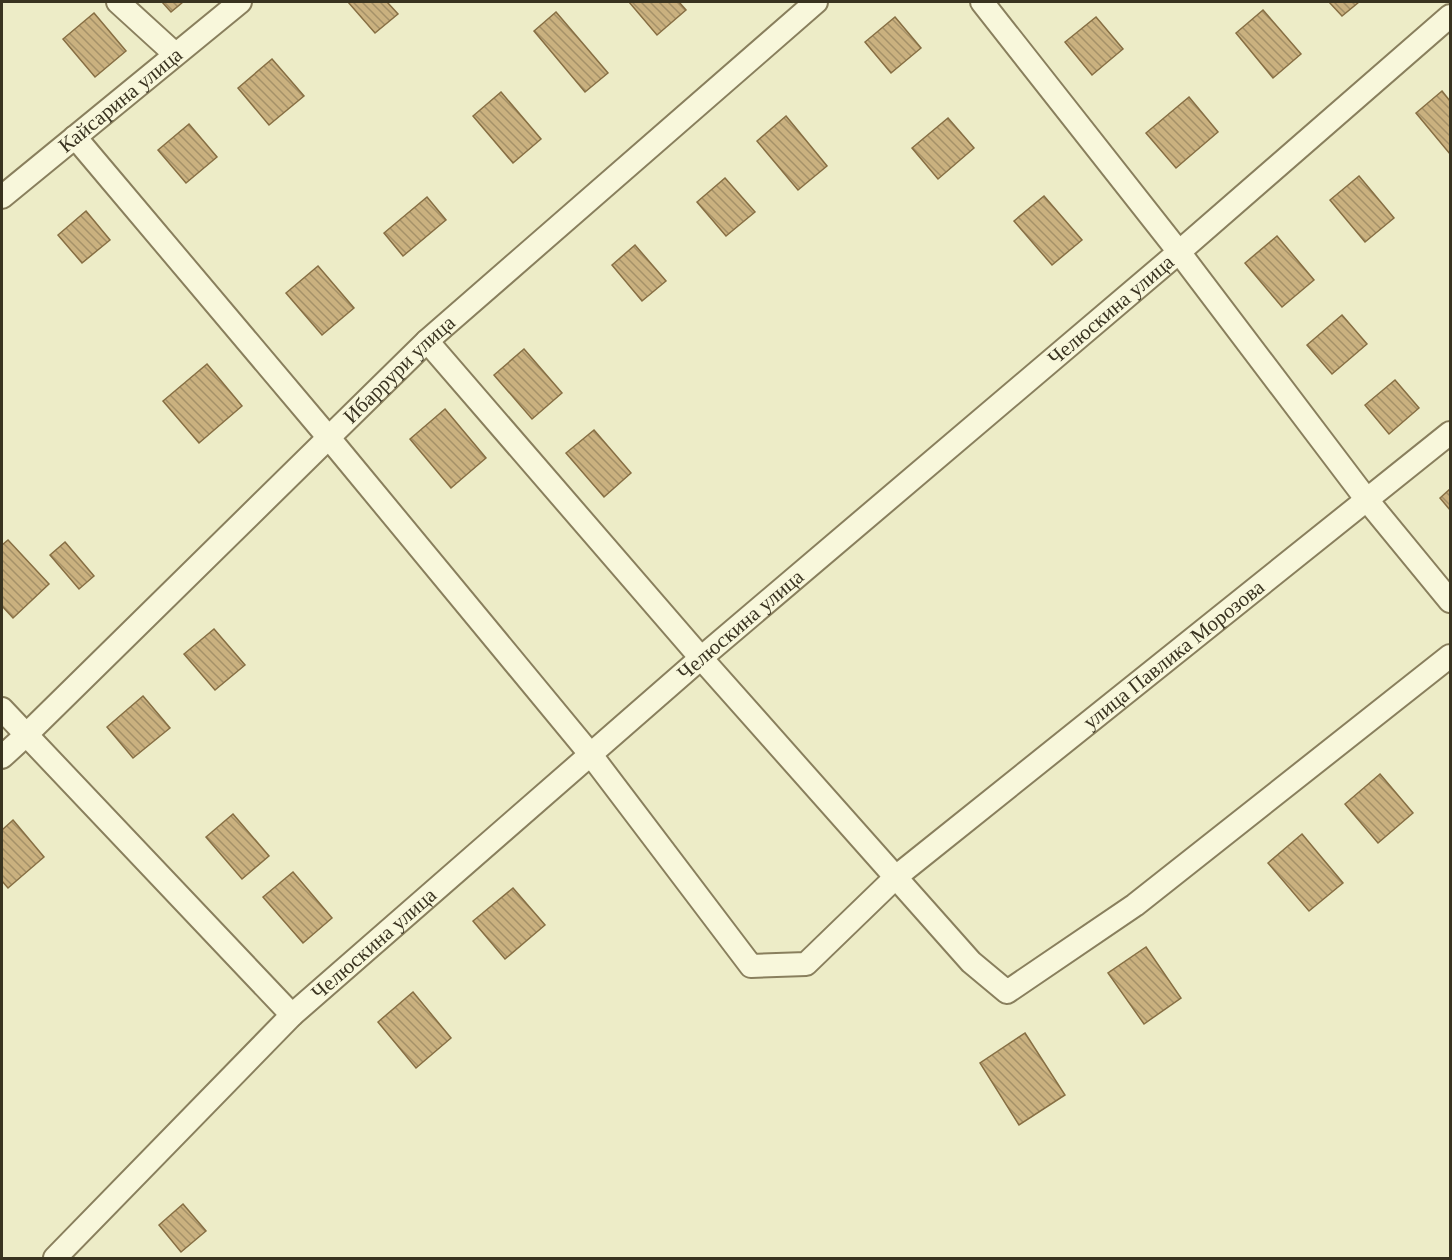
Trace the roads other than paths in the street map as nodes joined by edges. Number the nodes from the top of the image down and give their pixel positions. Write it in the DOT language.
graph roads {
  1 [pos="118,2"];
  2 [pos="240,2"];
  3 [pos="816,2"];
  4 [pos="982,2"];
  5 [pos="1450,16"];
  6 [pos="175,54"];
  7 [pos="75,137"];
  8 [pos="2,197"];
  9 [pos="1179,252"];
  10 [pos="427,341"];
  11 [pos="1450,433"];
  12 [pos="329,438"];
  13 [pos="1367,500"];
  14 [pos="1450,601"];
  15 [pos="1450,656"];
  16 [pos="701,658"];
  17 [pos="2,709"];
  18 [pos="25,736"];
  19 [pos="591,755"];
  20 [pos="2,757"];
  21 [pos="897,876"];
  22 [pos="292,1015"];
  23 [pos="55,1258"];
  1 -- 6 [label="street"];
  2 -- 6 [label="street, Кайсарина улица"];
  3 -- 10 [label="street, Ибаррури улица"];
  4 -- 9 [label="street"];
  5 -- 9 [label="street, Челюскина улица"];
  6 -- 7 [label="street, Кайсарина улица"];
  7 -- 8 [label="street, Кайсарина улица"];
  7 -- 12 [label="street"];
  9 -- 13 [label="street"];
  9 -- 16 [label="street, Челюскина улица"];
  10 -- 12 [label="street, Ибаррури улица"];
  10 -- 16 [label="street"];
  11 -- 13 [label="street, улица Павлика Морозова"];
  12 -- 18 [label="street, Ибаррури улица"];
  12 -- 19 [label="street"];
  13 -- 14 [label="street"];
  13 -- 21 [label="street, улица Павлика Морозова"];
  15 -- 21 [label="street"];
  16 -- 19 [label="street, Челюскина улица"];
  16 -- 21 [label="street"];
  17 -- 18 [label="street"];
  18 -- 20 [label="street, Ибаррури улица"];
  18 -- 22 [label="street"];
  19 -- 21 [label="street, улица Павлика Морозова"];
  19 -- 22 [label="street, Челюскина улица"];
  22 -- 23 [label="street, Челюскина улица"];
}
